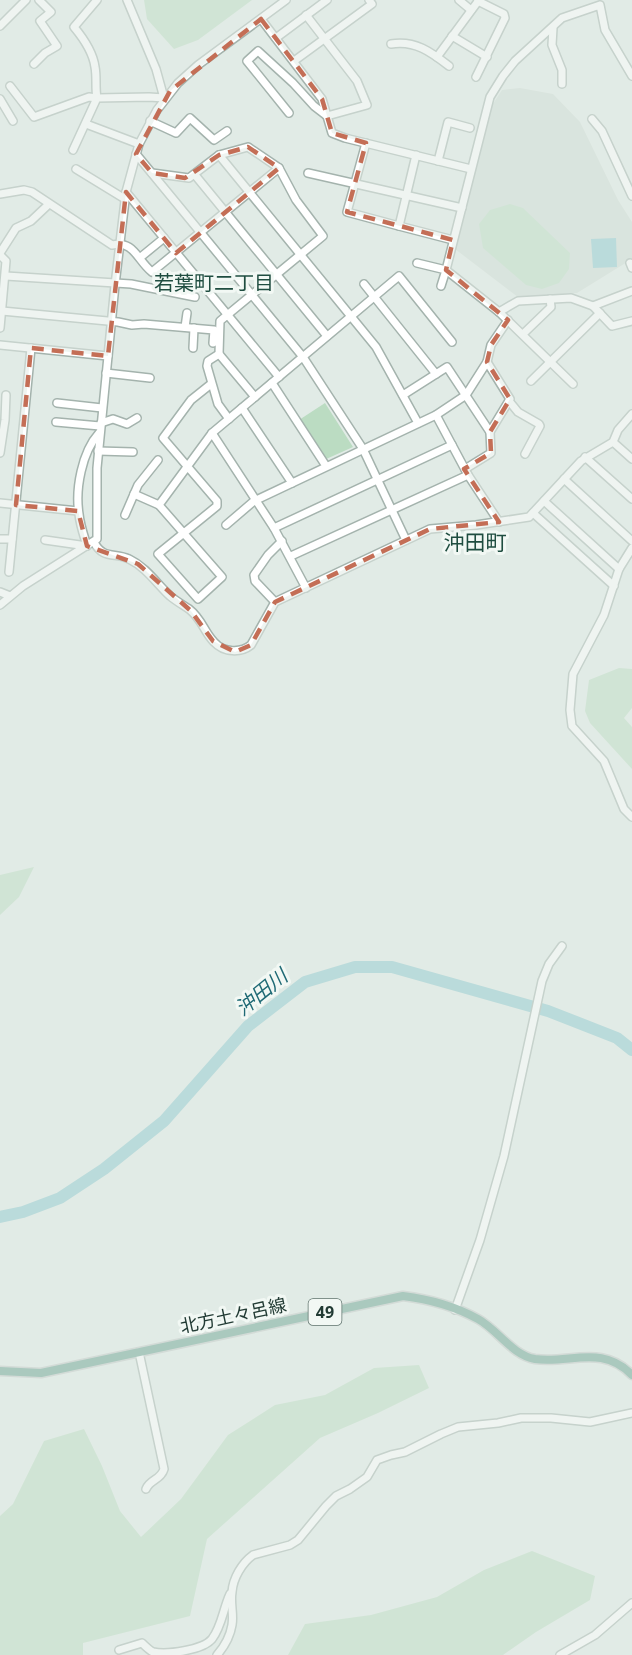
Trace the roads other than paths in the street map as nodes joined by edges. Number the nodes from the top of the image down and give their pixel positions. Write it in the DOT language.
graph roads {
  1 [pos="39,0"];
  2 [pos="97,0"];
  3 [pos="127,0"];
  4 [pos="286,0"];
  5 [pos="327,0"];
  6 [pos="369,0"];
  7 [pos="459,0"];
  8 [pos="478,0"];
  9 [pos="23,1"];
  10 [pos="600,2"];
  11 [pos="471,10"];
  12 [pos="306,15"];
  13 [pos="261,19"];
  14 [pos="0,26"];
  15 [pos="553,28"];
  16 [pos="453,36"];
  17 [pos="276,38"];
  18 [pos="324,39"];
  19 [pos="391,44"];
  20 [pos="437,57"];
  21 [pos="487,57"];
  22 [pos="294,61"];
  23 [pos="34,64"];
  24 [pos="449,66"];
  25 [pos="632,75"];
  26 [pos="476,77"];
  27 [pos="562,84"];
  28 [pos="10,86"];
  29 [pos="97,98"];
  30 [pos="164,98"];
  31 [pos="0,99"];
  32 [pos="289,113"];
  33 [pos="327,116"];
  34 [pos="592,119"];
  35 [pos="13,121"];
  36 [pos="150,121"];
  37 [pos="86,124"];
  38 [pos="471,128"];
  39 [pos="227,131"];
  40 [pos="366,143"];
  41 [pos="139,144"];
  42 [pos="73,150"];
  43 [pos="136,153"];
  44 [pos="219,155"];
  45 [pos="416,155"];
  46 [pos="438,161"];
  47 [pos="279,168"];
  48 [pos="76,169"];
  49 [pos="471,169"];
  50 [pos="152,173"];
  51 [pos="308,173"];
  52 [pos="195,175"];
  53 [pos="354,184"];
  54 [pos="250,193"];
  55 [pos="0,194"];
  56 [pos="407,195"];
  57 [pos="125,196"];
  58 [pos="632,196"];
  59 [pos="49,204"];
  60 [pos="462,208"];
  61 [pos="226,212"];
  62 [pos="399,226"];
  63 [pos="201,233"];
  64 [pos="164,238"];
  65 [pos="453,240"];
  66 [pos="119,243"];
  67 [pos="176,253"];
  68 [pos="0,254"];
  69 [pos="300,255"];
  70 [pos="142,256"];
  71 [pos="417,263"];
  72 [pos="446,270"];
  73 [pos="276,274"];
  74 [pos="6,276"];
  75 [pos="364,284"];
  76 [pos="115,285"];
  77 [pos="441,286"];
  78 [pos="632,291"];
  79 [pos="251,295"];
  80 [pos="195,297"];
  81 [pos="375,297"];
  82 [pos="550,299"];
  83 [pos="593,306"];
  84 [pos="2,311"];
  85 [pos="499,312"];
  86 [pos="187,313"];
  87 [pos="600,314"];
  88 [pos="227,315"];
  89 [pos="351,316"];
  90 [pos="508,320"];
  91 [pos="112,321"];
  92 [pos="632,321"];
  93 [pos="185,327"];
  94 [pos="0,328"];
  95 [pos="194,328"];
  96 [pos="523,334"];
  97 [pos="327,336"];
  98 [pos="452,342"];
  99 [pos="213,343"];
  100 [pos="0,345"];
  101 [pos="31,348"];
  102 [pos="193,348"];
  103 [pos="219,354"];
  104 [pos="108,356"];
  105 [pos="303,357"];
  106 [pos="550,361"];
  107 [pos="487,362"];
  108 [pos="106,373"];
  109 [pos="436,374"];
  110 [pos="279,377"];
  111 [pos="150,378"];
  112 [pos="531,381"];
  113 [pos="272,383"];
  114 [pos="212,384"];
  115 [pos="573,384"];
  116 [pos="6,395"];
  117 [pos="403,395"];
  118 [pos="466,395"];
  119 [pos="255,397"];
  120 [pos="509,401"];
  121 [pos="57,403"];
  122 [pos="102,408"];
  123 [pos="243,408"];
  124 [pos="436,415"];
  125 [pos="631,417"];
  126 [pos="137,418"];
  127 [pos="229,418"];
  128 [pos="56,422"];
  129 [pos="418,423"];
  130 [pos="100,427"];
  131 [pos="490,432"];
  132 [pos="212,433"];
  133 [pos="613,442"];
  134 [pos="452,445"];
  135 [pos="363,449"];
  136 [pos="98,451"];
  137 [pos="133,452"];
  138 [pos="0,453"];
  139 [pos="525,454"];
  140 [pos="585,457"];
  141 [pos="632,459"];
  142 [pos="158,460"];
  143 [pos="188,465"];
  144 [pos="326,466"];
  145 [pos="466,472"];
  146 [pos="378,478"];
  147 [pos="564,479"];
  148 [pos="292,483"];
  149 [pos="134,494"];
  150 [pos="632,499"];
  151 [pos="257,500"];
  152 [pos="544,501"];
  153 [pos="0,503"];
  154 [pos="16,505"];
  155 [pos="159,505"];
  156 [pos="392,508"];
  157 [pos="78,511"];
  158 [pos="533,513"];
  159 [pos="125,516"];
  160 [pos="499,522"];
  161 [pos="226,525"];
  162 [pos="274,528"];
  163 [pos="184,533"];
  164 [pos="0,539"];
  165 [pos="12,539"];
  166 [pos="45,540"];
  167 [pos="406,540"];
  168 [pos="282,541"];
  169 [pos="632,541"];
  170 [pos="94,542"];
  171 [pos="87,546"];
  172 [pos="632,548"];
  173 [pos="291,556"];
  174 [pos="619,569"];
  175 [pos="9,572"];
  176 [pos="614,586"];
  177 [pos="306,588"];
  178 [pos="0,592"];
  179 [pos="10,596"];
  180 [pos="275,602"];
  181 [pos="0,605"];
  182 [pos="632,818"];
  183 [pos="562,946"];
  184 [pos="455,1310"];
  185 [pos="139,1352"];
  186 [pos="0,1371"];
  187 [pos="632,1375"];
  188 [pos="632,1413"];
  189 [pos="146,1489"];
  190 [pos="231,1592"];
  191 [pos="632,1603"];
  192 [pos="119,1650"];
  193 [pos="217,1655"];
  194 [pos="560,1655"];
  1 -- 23 [label="street"];
  2 -- 29 [label="street"];
  3 -- 30 [label="street"];
  4 -- 13 [label="street"];
  5 -- 12 [label="street"];
  6 -- 18 [label="street"];
  7 -- 11 [label="street"];
  8 -- 11 [label="street"];
  8 -- 21 [label="street"];
  9 -- 14 [label="street"];
  10 -- 15 [label="street"];
  10 -- 25 [label="street"];
  11 -- 16 [label="street"];
  12 -- 17 [label="street"];
  12 -- 18 [label="street"];
  13 -- 17 [label="street"];
  13 -- 30 [label="street"];
  15 -- 27 [label="street"];
  15 -- 49 [label="street"];
  16 -- 20 [label="street"];
  16 -- 21 [label="street"];
  17 -- 22 [label="street"];
  18 -- 22 [label="street"];
  18 -- 33 [label="street"];
  19 -- 20 [label="street"];
  20 -- 24 [label="street"];
  21 -- 26 [label="street"];
  22 -- 33 [label="street"];
  28 -- 29 [label="street"];
  29 -- 30 [label="street"];
  29 -- 37 [label="street"];
  30 -- 36 [label="street"];
  31 -- 35 [label="street"];
  32 -- 33 [label="street"];
  33 -- 40 [label="street"];
  34 -- 58 [label="street"];
  36 -- 39 [label="street"];
  36 -- 41 [label="street"];
  37 -- 41 [label="street"];
  37 -- 42 [label="street"];
  38 -- 46 [label="street"];
  40 -- 45 [label="street"];
  40 -- 53 [label="street"];
  41 -- 43 [label="street"];
  43 -- 50 [label="street"];
  43 -- 57 [label="street"];
  44 -- 47 [label="street"];
  44 -- 52 [label="street"];
  44 -- 54 [label="street"];
  45 -- 46 [label="street"];
  45 -- 56 [label="street"];
  46 -- 49 [label="street"];
  47 -- 54 [label="street"];
  47 -- 69 [label="street"];
  48 -- 57 [label="street"];
  49 -- 60 [label="street"];
  50 -- 52 [label="street"];
  50 -- 63 [label="street"];
  51 -- 53 [label="street"];
  52 -- 61 [label="street"];
  53 -- 56 [label="street"];
  53 -- 62 [label="street"];
  54 -- 61 [label="street"];
  54 -- 69 [label="street"];
  55 -- 59 [label="street"];
  56 -- 60 [label="street"];
  56 -- 62 [label="street"];
  57 -- 64 [label="street"];
  57 -- 66 [label="street"];
  59 -- 66 [label="street"];
  59 -- 68 [label="street"];
  60 -- 65 [label="street"];
  61 -- 63 [label="street"];
  61 -- 73 [label="street"];
  62 -- 65 [label="street"];
  63 -- 67 [label="street"];
  63 -- 79 [label="street"];
  64 -- 67 [label="street"];
  64 -- 70 [label="street"];
  65 -- 72 [label="street"];
  66 -- 67 [label="street"];
  66 -- 76 [label="street"];
  67 -- 88 [label="street"];
  68 -- 74 [label="street"];
  69 -- 73 [label="street"];
  69 -- 89 [label="street"];
  71 -- 72 [label="street"];
  72 -- 77 [label="street"];
  72 -- 85 [label="street"];
  73 -- 79 [label="street"];
  73 -- 97 [label="street"];
  74 -- 76 [label="street"];
  74 -- 84 [label="street"];
  75 -- 81 [label="street"];
  76 -- 80 [label="street"];
  76 -- 91 [label="street"];
  78 -- 83 [label="street"];
  79 -- 88 [label="street"];
  79 -- 105 [label="street"];
  81 -- 89 [label="street"];
  81 -- 98 [label="street"];
  81 -- 109 [label="street"];
  82 -- 83 [label="street"];
  82 -- 85 [label="street"];
  82 -- 96 [label="street"];
  83 -- 87 [label="street"];
  84 -- 91 [label="street"];
  84 -- 94 [label="street"];
  85 -- 90 [label="street"];
  86 -- 93 [label="street"];
  87 -- 92 [label="street"];
  87 -- 106 [label="street"];
  88 -- 103 [label="street"];
  88 -- 110 [label="street"];
  89 -- 97 [label="street"];
  89 -- 117 [label="street"];
  90 -- 96 [label="street"];
  90 -- 107 [label="street"];
  91 -- 93 [label="street"];
  91 -- 104 [label="street"];
  93 -- 95 [label="street"];
  95 -- 99 [label="street"];
  95 -- 102 [label="street"];
  96 -- 106 [label="street"];
  97 -- 105 [label="street"];
  100 -- 101 [label="street"];
  101 -- 104 [label="street"];
  101 -- 154 [label="street"];
  103 -- 114 [label="street"];
  103 -- 119 [label="street"];
  104 -- 108 [label="street"];
  105 -- 110 [label="street"];
  105 -- 135 [label="street"];
  106 -- 112 [label="street"];
  106 -- 115 [label="street"];
  107 -- 118 [label="street"];
  107 -- 120 [label="street"];
  108 -- 111 [label="street"];
  108 -- 122 [label="street"];
  109 -- 117 [label="street"];
  109 -- 118 [label="street"];
  110 -- 113 [label="street"];
  113 -- 119 [label="street"];
  113 -- 144 [label="street"];
  114 -- 127 [label="street"];
  114 -- 143 [label="street"];
  116 -- 138 [label="street"];
  117 -- 129 [label="street"];
  118 -- 124 [label="street"];
  118 -- 131 [label="street"];
  119 -- 123 [label="street"];
  120 -- 131 [label="street"];
  120 -- 139 [label="street"];
  121 -- 122 [label="street"];
  122 -- 130 [label="street"];
  123 -- 127 [label="street"];
  123 -- 148 [label="street"];
  124 -- 129 [label="street"];
  124 -- 134 [label="street"];
  125 -- 133 [label="street"];
  126 -- 130 [label="street"];
  127 -- 132 [label="street"];
  128 -- 130 [label="street"];
  129 -- 135 [label="street"];
  130 -- 136 [label="street"];
  130 -- 157 [label="street"];
  131 -- 145 [label="street"];
  132 -- 143 [label="street"];
  132 -- 151 [label="street"];
  133 -- 140 [label="street"];
  133 -- 141 [label="street"];
  134 -- 145 [label="street"];
  134 -- 146 [label="street"];
  135 -- 144 [label="street"];
  135 -- 146 [label="street"];
  136 -- 137 [label="street"];
  136 -- 170 [label="street"];
  140 -- 147 [label="street"];
  140 -- 150 [label="street"];
  142 -- 149 [label="street"];
  143 -- 155 [label="street"];
  143 -- 163 [label="street"];
  144 -- 148 [label="street"];
  145 -- 156 [label="street"];
  145 -- 160 [label="street"];
  146 -- 156 [label="street"];
  146 -- 162 [label="street"];
  147 -- 152 [label="street"];
  147 -- 169 [label="street"];
  148 -- 151 [label="street"];
  149 -- 155 [label="street"];
  149 -- 159 [label="street"];
  151 -- 161 [label="street"];
  151 -- 162 [label="street"];
  152 -- 158 [label="street"];
  152 -- 174 [label="street"];
  153 -- 154 [label="street"];
  154 -- 157 [label="street"];
  154 -- 165 [label="street"];
  155 -- 163 [label="street"];
  156 -- 167 [label="street"];
  156 -- 173 [label="street"];
  157 -- 171 [label="street"];
  158 -- 160 [label="street"];
  158 -- 176 [label="street"];
  160 -- 167 [label="street"];
  162 -- 168 [label="street"];
  163 -- 163 [label="street"];
  164 -- 165 [label="street"];
  165 -- 175 [label="street"];
  166 -- 171 [label="street"];
  167 -- 177 [label="street"];
  168 -- 173 [label="street"];
  168 -- 180 [label="street"];
  170 -- 171 [label="street"];
  170 -- 180 [label="street"];
  171 -- 179 [label="street"];
  172 -- 174 [label="street"];
  173 -- 177 [label="street"];
  174 -- 176 [label="street"];
  176 -- 182 [label="street"];
  177 -- 180 [label="street"];
  178 -- 179 [label="street"];
  179 -- 181 [label="street"];
  183 -- 184 [label="street"];
  184 -- 185 [label="main road, 北方土々呂線 / 49"];
  184 -- 187 [label="main road, 北方土々呂線 / 49"];
  185 -- 186 [label="main road, 北方土々呂線 / 49"];
  185 -- 189 [label="street"];
  188 -- 190 [label="street"];
  190 -- 192 [label="street"];
  190 -- 193 [label="street"];
  191 -- 194 [label="street"];
}
